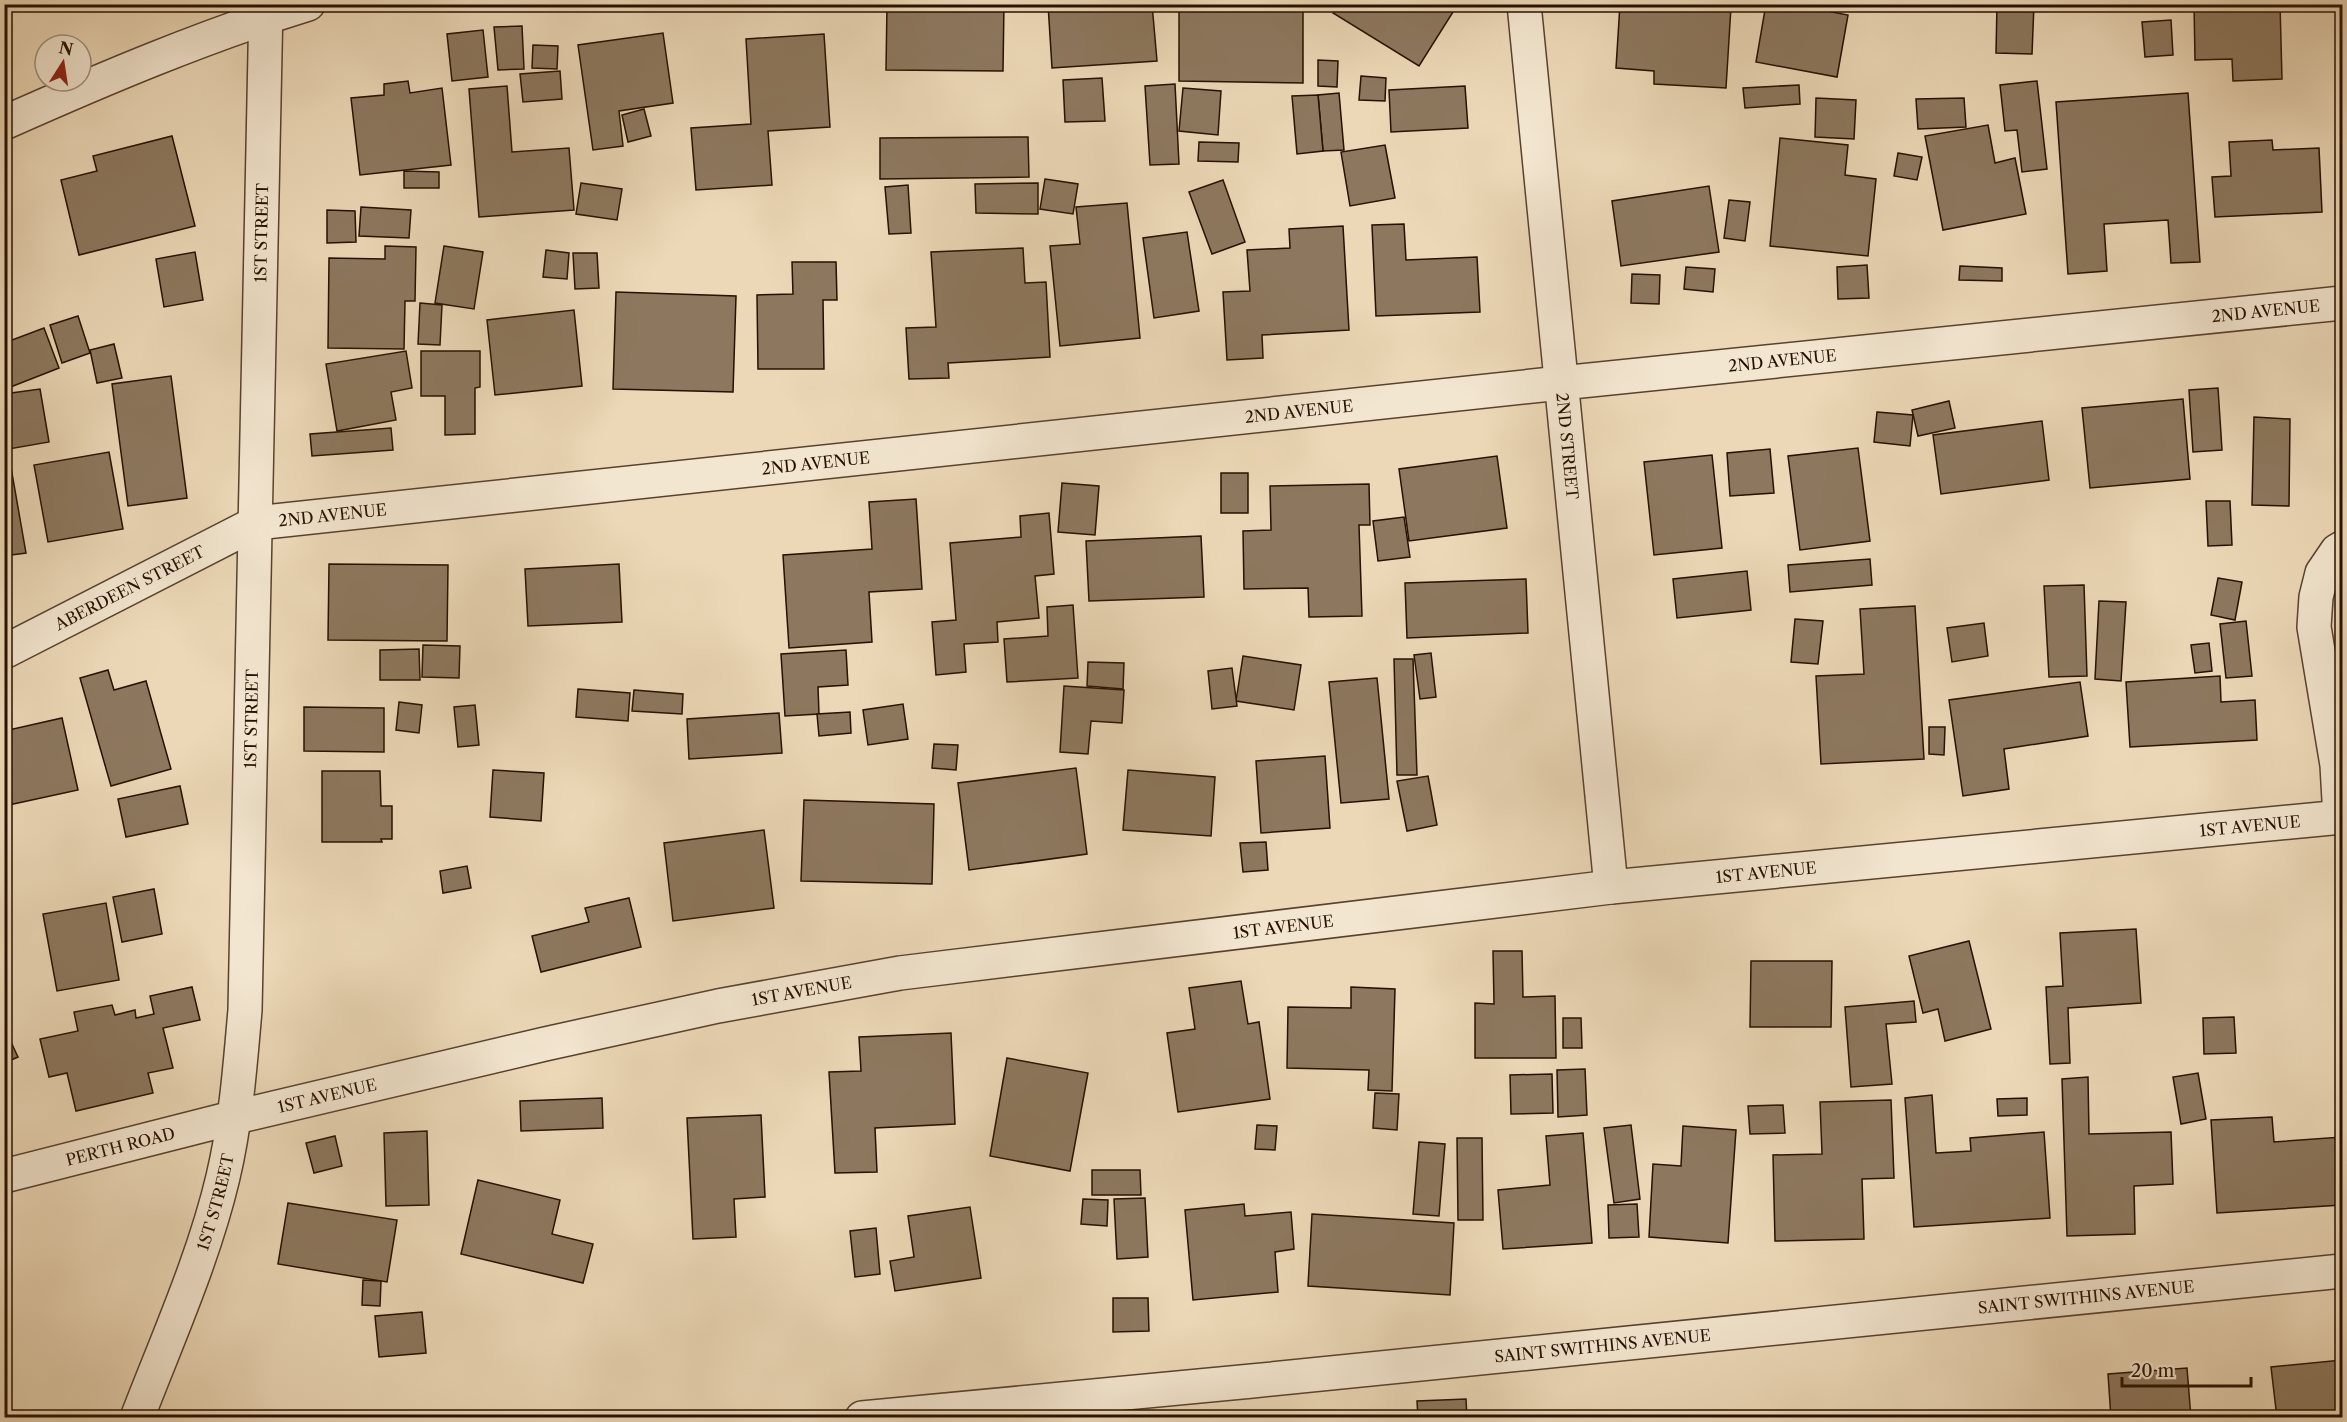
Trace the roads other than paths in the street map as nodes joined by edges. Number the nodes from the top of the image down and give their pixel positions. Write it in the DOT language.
graph roads {
  1 [pos="308,4"];
  2 [pos="1524,4"];
  3 [pos="266,11"];
  4 [pos="4,123"];
  5 [pos="2343,303"];
  6 [pos="1561,383"];
  7 [pos="256,523"];
  8 [pos="2343,548"];
  9 [pos="4,652"];
  10 [pos="2341,818"];
  11 [pos="1611,886"];
  12 [pos="236,1118"];
  13 [pos="4,1176"];
  14 [pos="2343,1271"];
  15 [pos="137,1418"];
  16 [pos="862,1418"];
  1 -- 3 [label="street"];
  2 -- 6 [label="street, 2ND STREET"];
  3 -- 4 [label="street"];
  3 -- 7 [label="street, 1ST STREET"];
  5 -- 6 [label="street, 2ND AVENUE"];
  6 -- 7 [label="street, 2ND AVENUE"];
  6 -- 11 [label="street, 2ND STREET"];
  7 -- 9 [label="street, ABERDEEN STREET"];
  7 -- 12 [label="street, 1ST STREET"];
  8 -- 10 [label="street"];
  10 -- 11 [label="street, 1ST AVENUE"];
  11 -- 12 [label="street, 1ST AVENUE"];
  12 -- 13 [label="street, PERTH ROAD"];
  12 -- 15 [label="street, 1ST STREET"];
  14 -- 16 [label="street, SAINT SWITHINS AVENUE"];
}
